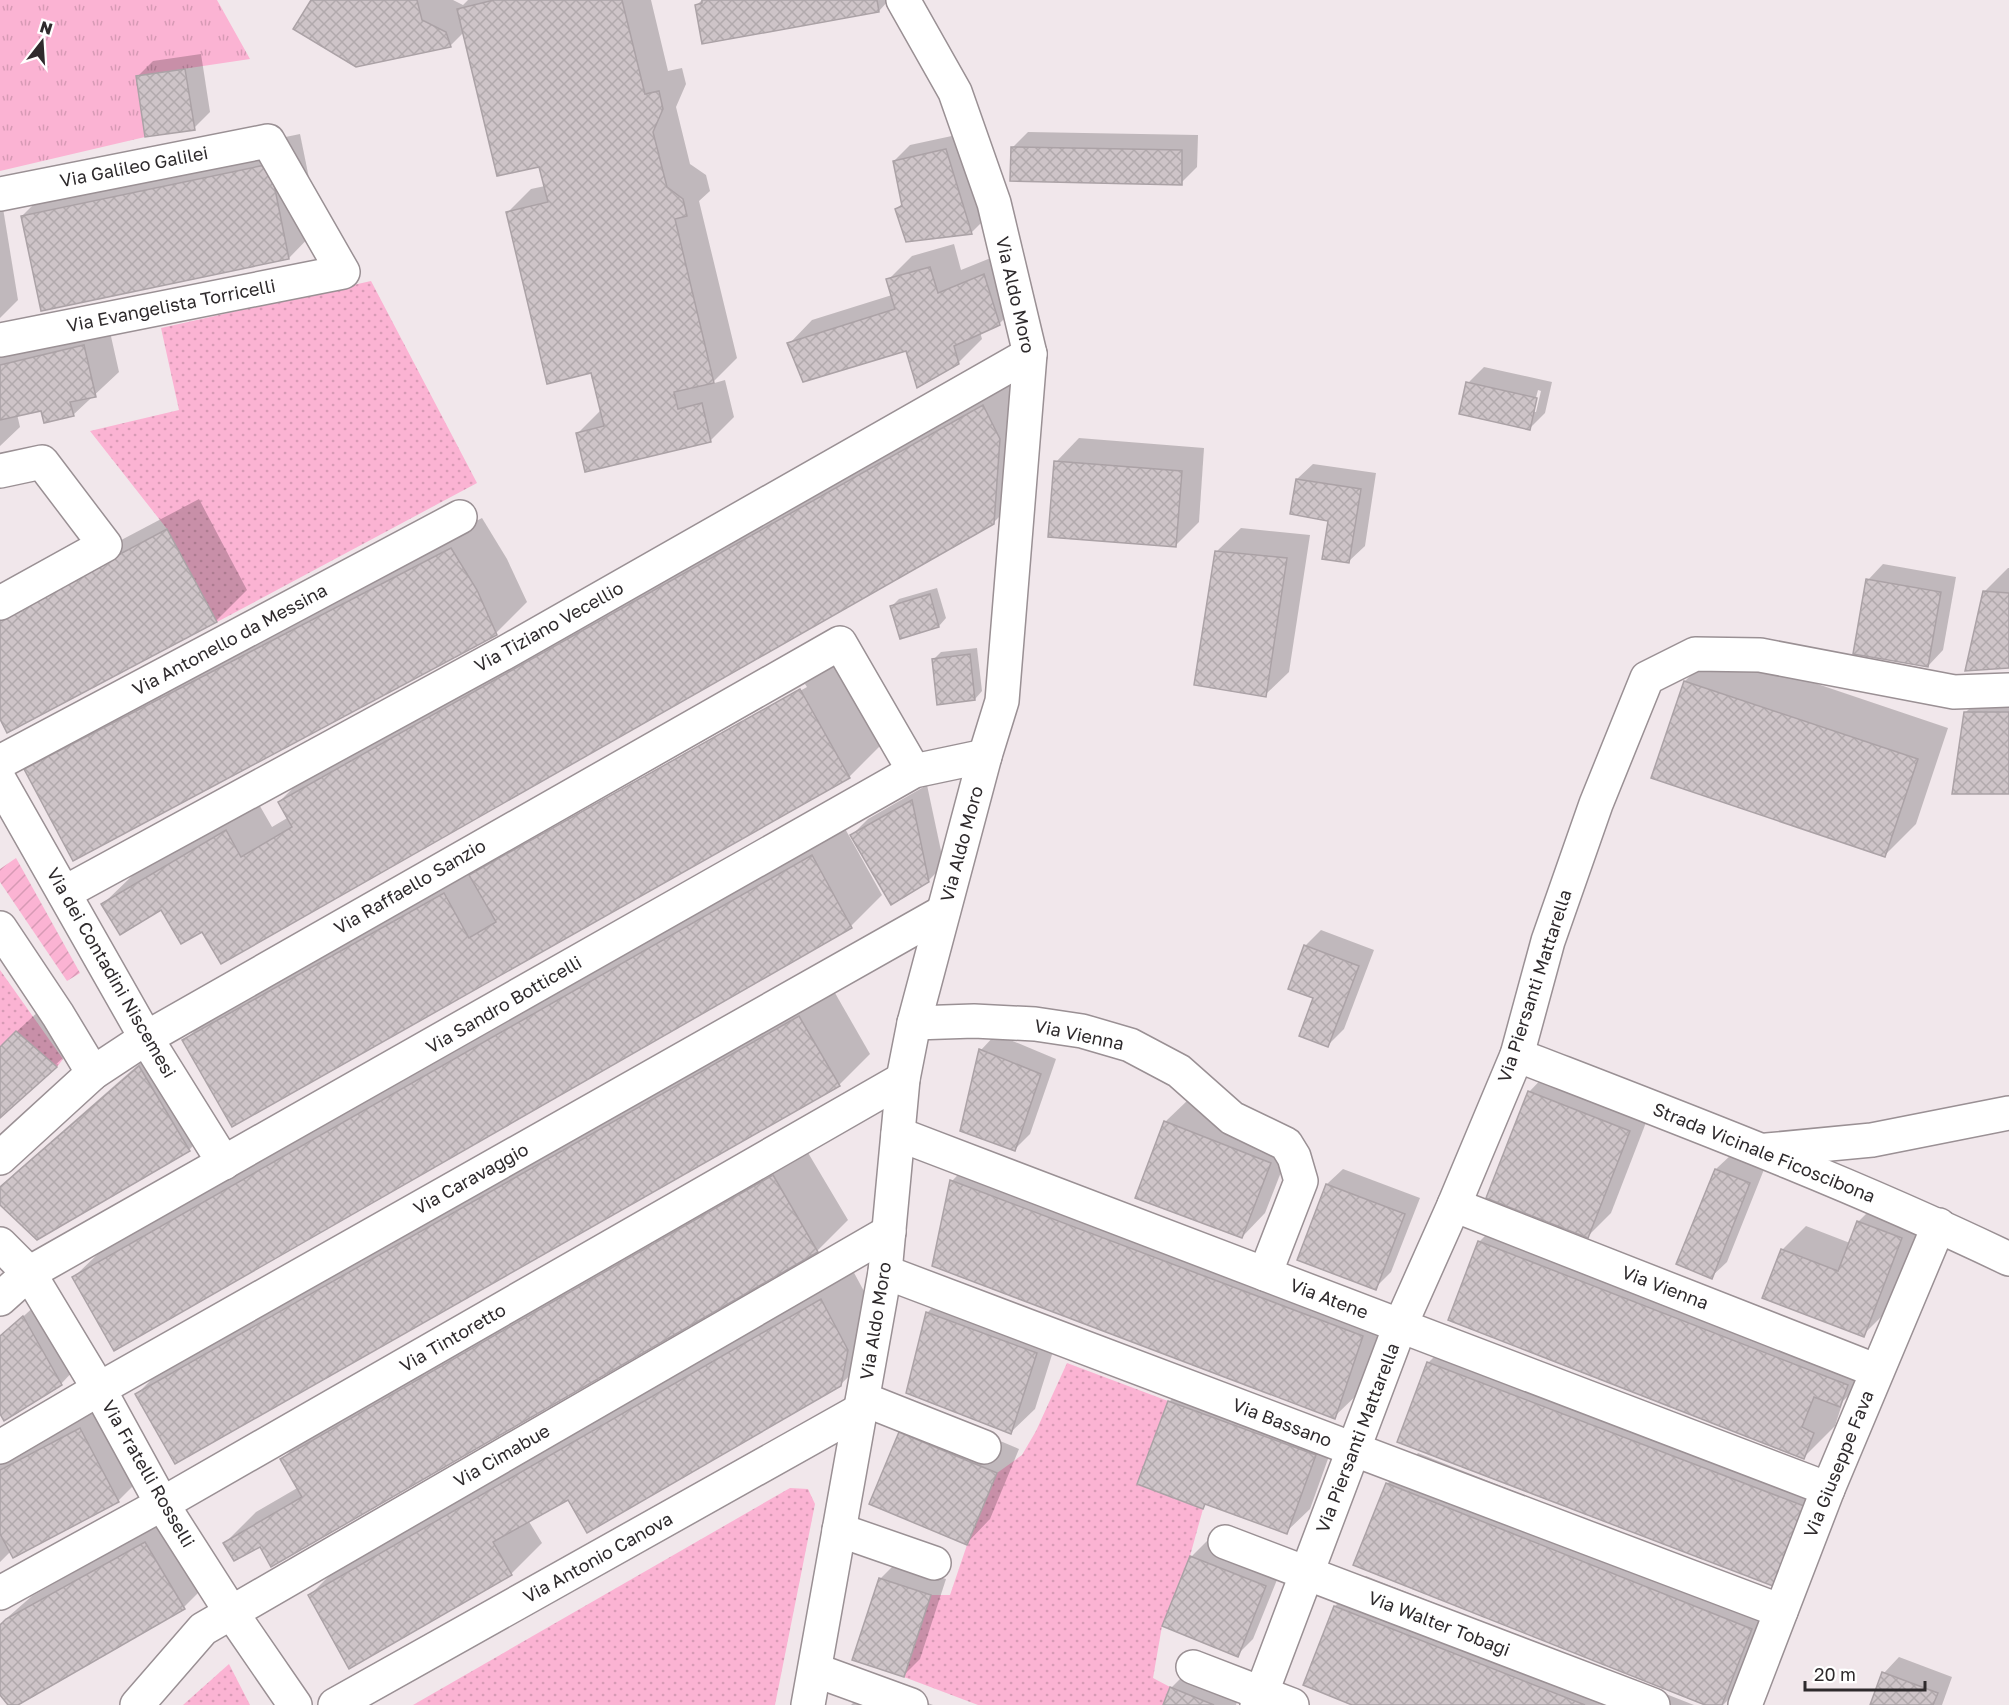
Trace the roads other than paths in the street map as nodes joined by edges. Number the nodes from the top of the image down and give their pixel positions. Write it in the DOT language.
graph roads {
  1 [pos="903,0"];
  2 [pos="0,194"];
  3 [pos="342,272"];
  4 [pos="0,340"];
  5 [pos="1030,354"];
  6 [pos="0,471"];
  7 [pos="460,517"];
  8 [pos="0,603"];
  9 [pos="2009,690"];
  10 [pos="985,756"];
  11 [pos="0,762"];
  12 [pos="914,771"];
  13 [pos="0,781"];
  14 [pos="64,894"];
  15 [pos="943,912"];
  16 [pos="2,934"];
  17 [pos="914,1023"];
  18 [pos="146,1038"];
  19 [pos="1516,1054"];
  20 [pos="93,1073"];
  21 [pos="903,1079"];
  22 [pos="2009,1113"];
  23 [pos="898,1134"];
  24 [pos="1762,1150"];
  25 [pos="0,1158"];
  26 [pos="224,1163"];
  27 [pos="1454,1205"];
  28 [pos="1940,1226"];
  29 [pos="889,1232"];
  30 [pos="0,1244"];
  31 [pos="2009,1259"];
  32 [pos="885,1272"];
  33 [pos="29,1273"];
  34 [pos="1265,1275"];
  35 [pos="0,1299"];
  36 [pos="1400,1326"];
  37 [pos="1877,1371"];
  38 [pos="99,1389"];
  39 [pos="862,1405"];
  40 [pos="0,1447"];
  41 [pos="984,1447"];
  42 [pos="1353,1450"];
  43 [pos="1828,1489"];
  44 [pos="162,1504"];
  45 [pos="839,1530"];
  46 [pos="1225,1542"];
  47 [pos="934,1563"];
  48 [pos="1307,1574"];
  49 [pos="0,1593"];
  50 [pos="1780,1611"];
  51 [pos="231,1612"];
  52 [pos="1193,1667"];
  53 [pos="815,1670"];
  54 [pos="1270,1701"];
  55 [pos="137,1705"];
  56 [pos="295,1705"];
  57 [pos="335,1705"];
  58 [pos="808,1705"];
  59 [pos="910,1705"];
  60 [pos="1653,1705"];
  61 [pos="1745,1705"];
  1 -- 5 [label="street, Via Aldo Moro"];
  2 -- 3 [label="street, Via Galileo Galilei"];
  3 -- 4 [label="street, Via Evangelista Torricelli"];
  5 -- 10 [label="street, Via Aldo Moro"];
  5 -- 14 [label="street, Via Tiziano Vecellio"];
  6 -- 8 [label="street"];
  7 -- 11 [label="street, Via Antonello da Messina"];
  9 -- 19 [label="street, Via Piersanti Mattarella"];
  10 -- 12 [label="street, Via Sandro Botticelli"];
  10 -- 15 [label="street, Via Aldo Moro"];
  12 -- 18 [label="street, Via Raffaello Sanzio"];
  12 -- 26 [label="street, Via Sandro Botticelli"];
  13 -- 14 [label="street, Via dei Contadini Niscemesi"];
  14 -- 18 [label="street, Via dei Contadini Niscemesi"];
  15 -- 17 [label="street, Via Aldo Moro"];
  15 -- 38 [label="street, Via Caravaggio"];
  16 -- 20 [label="street"];
  17 -- 21 [label="street, Via Aldo Moro"];
  17 -- 34 [label="street, Via Vienna"];
  18 -- 20 [label="street, Via Raffaello Sanzio"];
  18 -- 26 [label="street, Via dei Contadini Niscemesi"];
  19 -- 24 [label="street, Strada Vicinale Ficoscibona"];
  19 -- 27 [label="street, Via Piersanti Mattarella"];
  20 -- 25 [label="street, Via Raffaello Sanzio"];
  21 -- 23 [label="street, Via Aldo Moro"];
  21 -- 44 [label="street, Via Tintoretto"];
  22 -- 24 [label="street"];
  23 -- 29 [label="street, Via Aldo Moro"];
  23 -- 34 [label="street, Via Atene"];
  24 -- 28 [label="street, Strada Vicinale Ficoscibona"];
  26 -- 33 [label="street, Via Sandro Botticelli"];
  27 -- 36 [label="street, Via Piersanti Mattarella"];
  27 -- 37 [label="street, Via Vienna"];
  28 -- 31 [label="street, Strada Vicinale Ficoscibona"];
  28 -- 37 [label="street, Via Giuseppe Fava"];
  29 -- 32 [label="street, Via Aldo Moro"];
  29 -- 51 [label="street, Via Cimabue"];
  30 -- 33 [label="street, Via Fratelli Rosselli"];
  32 -- 39 [label="street, Via Aldo Moro"];
  32 -- 42 [label="street, Via Bassano"];
  33 -- 35 [label="street, Via Sandro Botticelli"];
  33 -- 38 [label="street, Via Fratelli Rosselli"];
  34 -- 36 [label="street, Via Atene"];
  36 -- 42 [label="street, Via Piersanti Mattarella"];
  36 -- 43 [label="street, Via Atene"];
  37 -- 43 [label="street, Via Giuseppe Fava"];
  38 -- 40 [label="street, Via Caravaggio"];
  38 -- 44 [label="street, Via Fratelli Rosselli"];
  39 -- 41 [label="street"];
  39 -- 45 [label="street, Via Aldo Moro"];
  39 -- 57 [label="street, Via Antonio Canova"];
  42 -- 48 [label="street, Via Piersanti Mattarella"];
  42 -- 50 [label="street, Via Bassano"];
  43 -- 50 [label="street, Via Giuseppe Fava"];
  44 -- 49 [label="street, Via Tintoretto"];
  44 -- 51 [label="street, Via Fratelli Rosselli"];
  45 -- 47 [label="street"];
  45 -- 53 [label="street, Via Aldo Moro"];
  46 -- 48 [label="street, Via Walter Tobagi"];
  48 -- 54 [label="street, Via Piersanti Mattarella"];
  48 -- 60 [label="street, Via Walter Tobagi"];
  50 -- 61 [label="street, Via Giuseppe Fava"];
  51 -- 55 [label="street, Via Cimabue"];
  51 -- 56 [label="street, Via Fratelli Rosselli"];
  52 -- 54 [label="street"];
  53 -- 58 [label="street, Via Aldo Moro"];
  53 -- 59 [label="street"];
}
